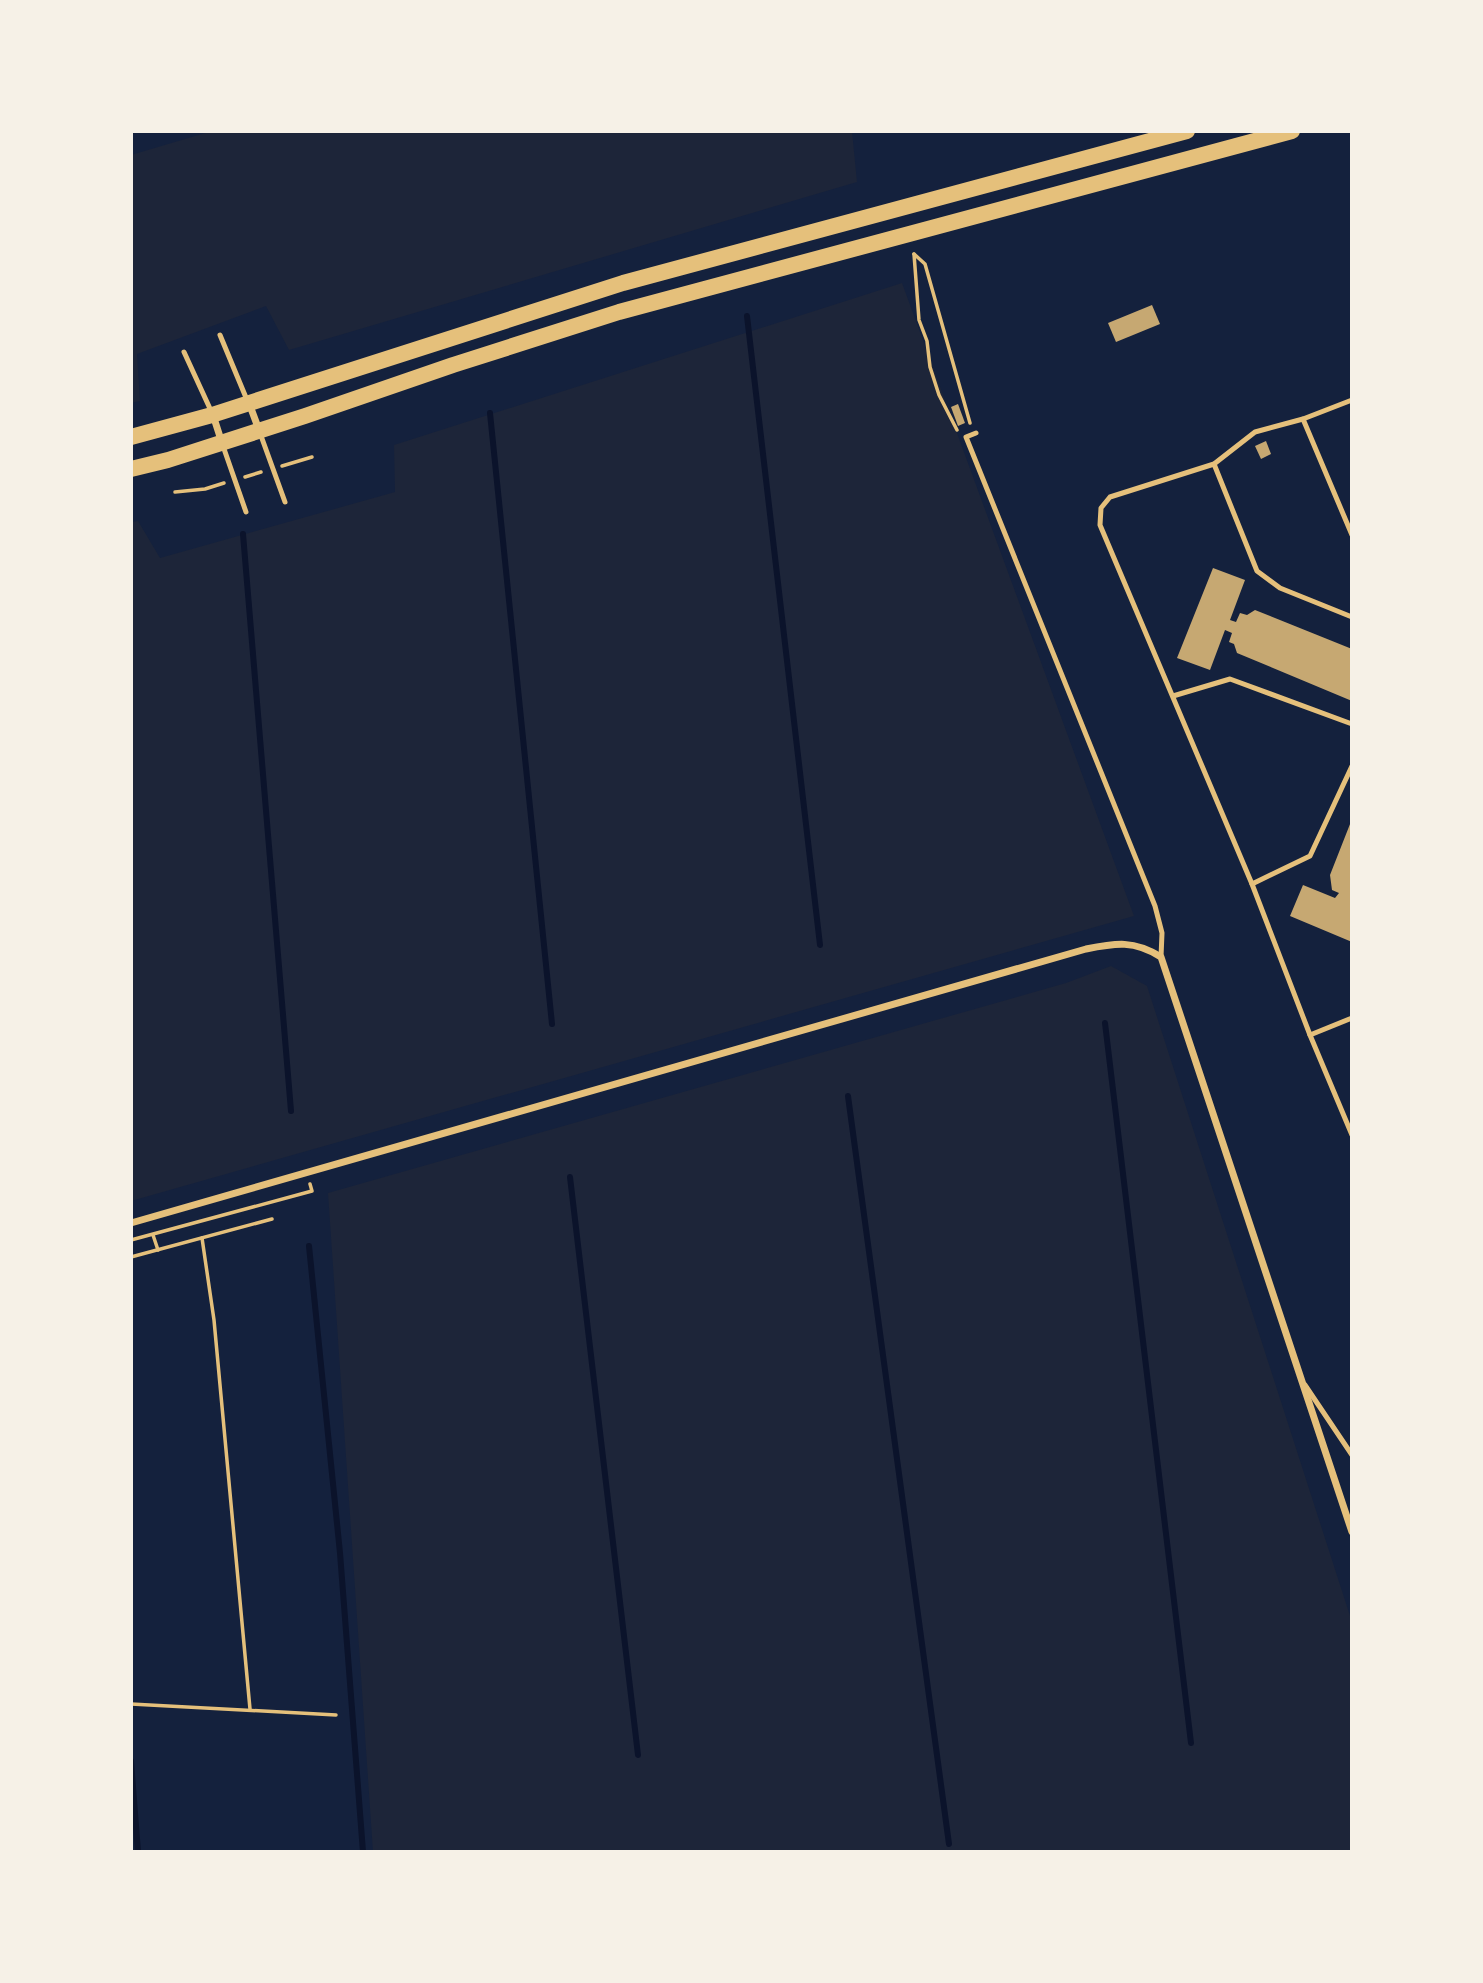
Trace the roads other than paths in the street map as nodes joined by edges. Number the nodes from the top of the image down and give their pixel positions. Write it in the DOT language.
graph roads {
  1 [pos="1187,131"];
  2 [pos="1292,131"];
  3 [pos="220,335"];
  4 [pos="184,352"];
  5 [pos="1352,400"];
  6 [pos="249,403"];
  7 [pos="212,415"];
  8 [pos="1303,419"];
  9 [pos="259,430"];
  10 [pos="971,435"];
  11 [pos="131,437"];
  12 [pos="222,443"];
  13 [pos="1214,464"];
  14 [pos="131,469"];
  15 [pos="285,502"];
  16 [pos="246,512"];
  17 [pos="1352,535"];
  18 [pos="1352,617"];
  19 [pos="1173,696"];
  20 [pos="1352,724"];
  21 [pos="1352,766"];
  22 [pos="1252,884"];
  23 [pos="1161,957"];
  24 [pos="1352,1018"];
  25 [pos="1310,1035"];
  26 [pos="1352,1135"];
  27 [pos="131,1223"];
  28 [pos="1304,1384"];
  29 [pos="1352,1455"];
  30 [pos="1352,1532"];
  1 -- 6 [label="main road"];
  2 -- 9 [label="main road"];
  3 -- 6 [label="lane"];
  4 -- 7 [label="lane"];
  5 -- 8 [label="lane"];
  6 -- 7 [label="main road"];
  6 -- 9 [label="street"];
  7 -- 11 [label="main road"];
  7 -- 12 [label="street"];
  8 -- 13 [label="lane"];
  8 -- 17 [label="lane"];
  9 -- 12 [label="main road"];
  9 -- 15 [label="lane"];
  10 -- 23 [label="lane"];
  12 -- 14 [label="main road"];
  12 -- 16 [label="lane"];
  13 -- 18 [label="lane"];
  13 -- 19 [label="lane"];
  19 -- 20 [label="lane"];
  19 -- 22 [label="lane"];
  21 -- 22 [label="lane"];
  22 -- 25 [label="lane"];
  23 -- 27 [label="street"];
  23 -- 28 [label="street"];
  24 -- 25 [label="lane"];
  25 -- 26 [label="lane"];
  28 -- 29 [label="lane"];
  28 -- 30 [label="street"];
}
